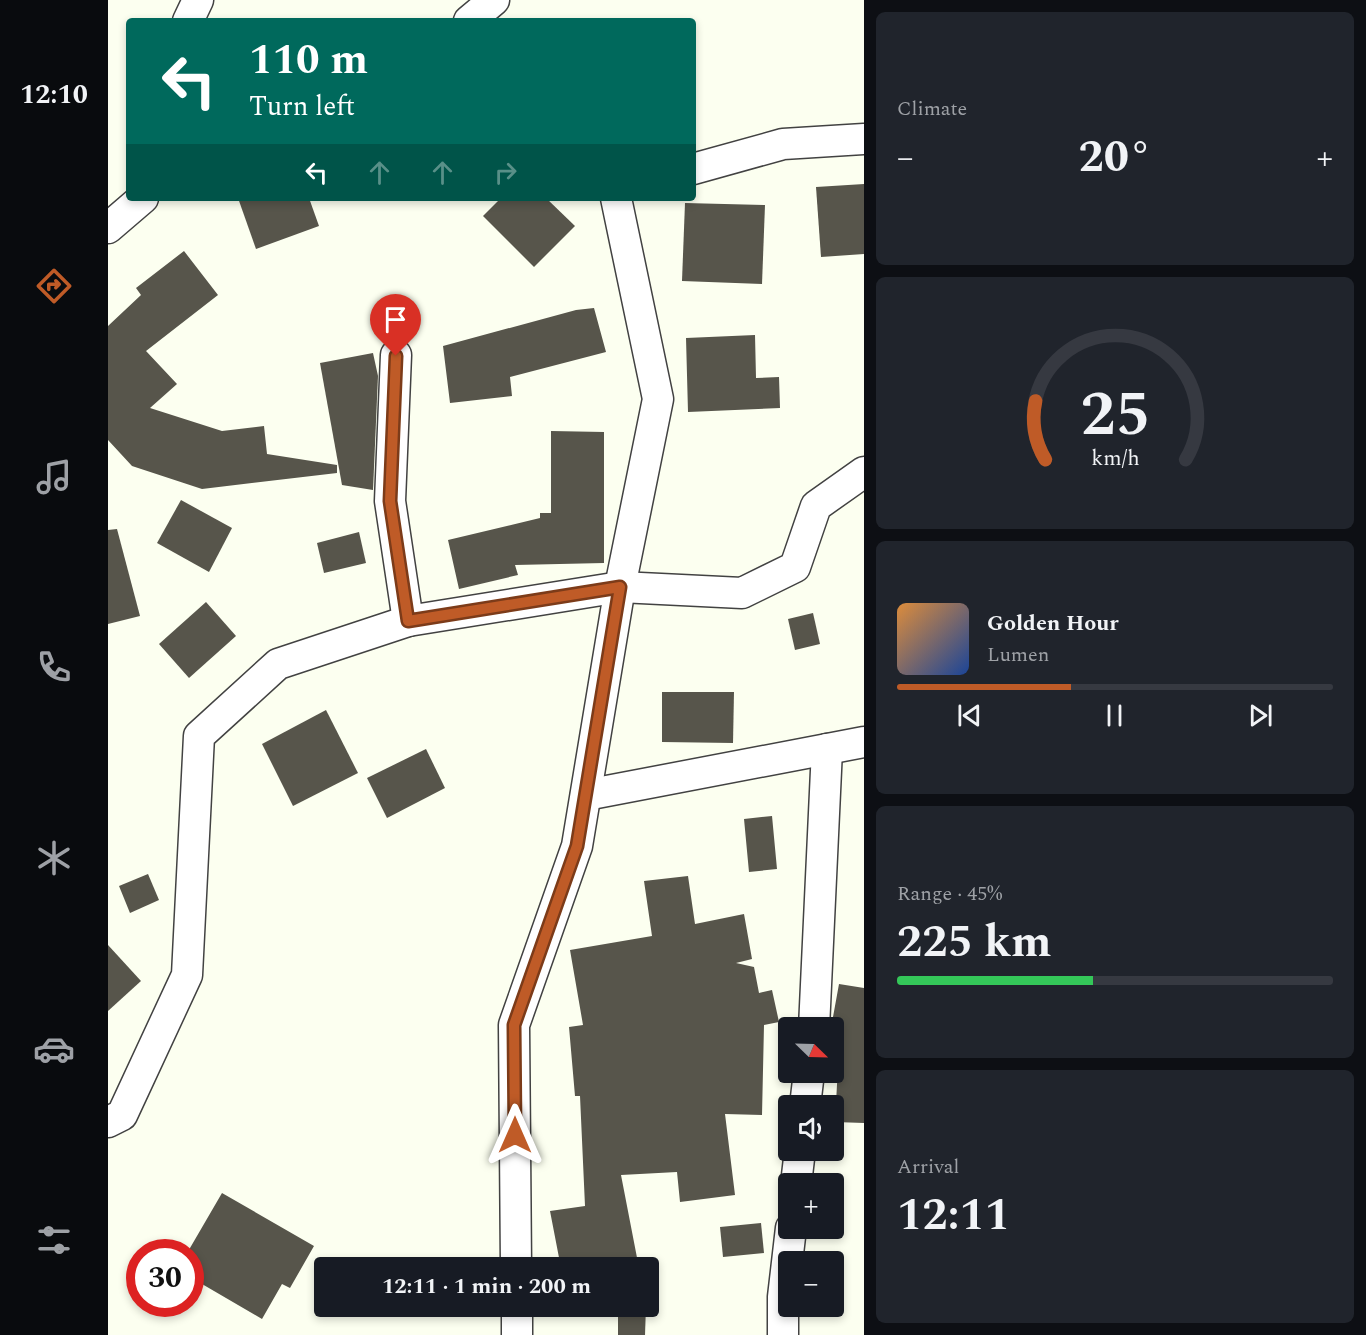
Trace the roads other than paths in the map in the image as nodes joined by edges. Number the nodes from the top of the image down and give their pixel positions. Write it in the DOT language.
graph roads {
  1 [pos="198,0"];
  2 [pos="494,0"];
  3 [pos="189,18"];
  4 [pos="473,18"];
  5 [pos="864,139"];
  6 [pos="696,168"];
  7 [pos="617,201"];
  8 [pos="396,356"];
  9 [pos="864,472"];
  10 [pos="620,587"];
  11 [pos="408,621"];
  12 [pos="864,742"];
  13 [pos="827,749"];
  14 [pos="585,795"];
  15 [pos="815,1017"];
  16 [pos="108,1122"];
  17 [pos="790,1239"];
  18 [pos="516,1257"];
  19 [pos="517,1317"];
  20 [pos="517,1335"];
  21 [pos="783,1335"];
  1 -- 3 [label="street"];
  2 -- 4 [label="street"];
  5 -- 6 [label="street"];
  7 -- 10 [label="street"];
  8 -- 11 [label="street"];
  9 -- 10 [label="street"];
  10 -- 11 [label="street"];
  10 -- 14 [label="street"];
  11 -- 16 [label="street"];
  12 -- 13 [label="street"];
  13 -- 14 [label="street"];
  13 -- 15 [label="street"];
  14 -- 18 [label="street"];
  17 -- 21 [label="street"];
  19 -- 20 [label="street"];
}
